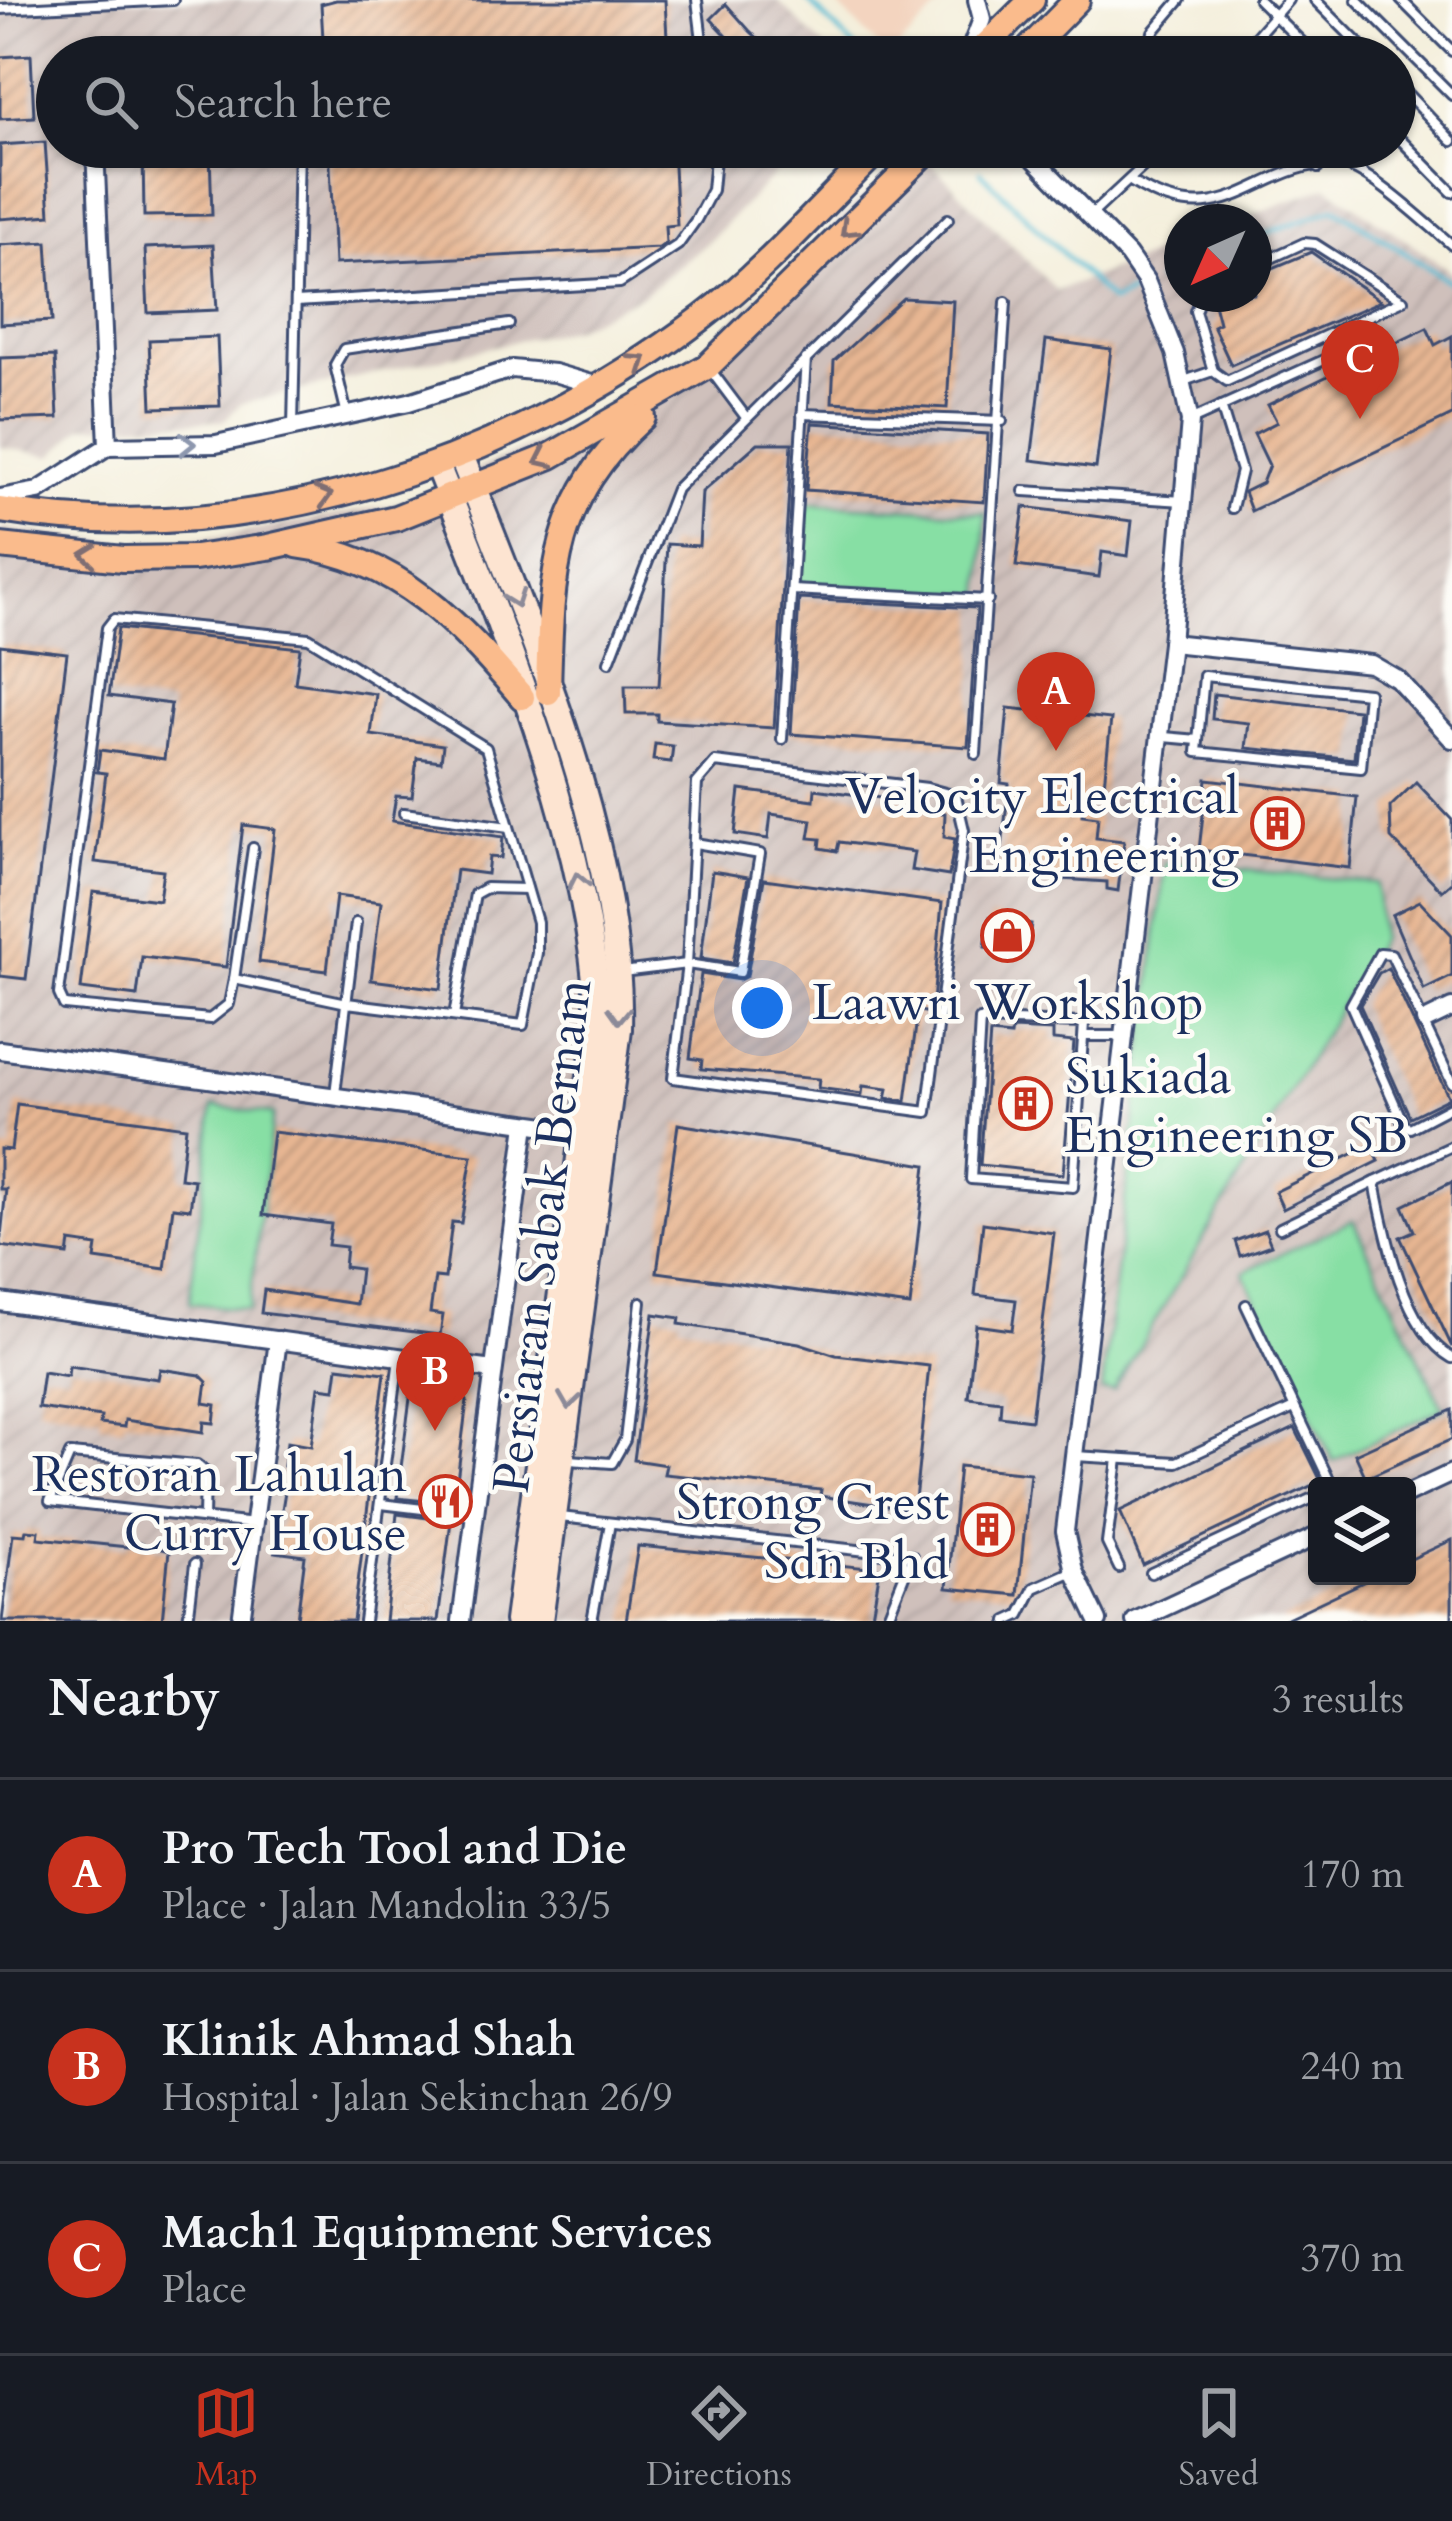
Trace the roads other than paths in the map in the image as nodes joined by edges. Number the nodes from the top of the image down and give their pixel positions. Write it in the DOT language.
graph roads {
  1 [pos="173,0"];
  2 [pos="697,0"];
  3 [pos="977,0"];
  4 [pos="1031,0"];
  5 [pos="1077,0"];
  6 [pos="1180,0"];
  7 [pos="1259,0"];
  8 [pos="1288,0"];
  9 [pos="1315,0"];
  10 [pos="1357,0"];
  11 [pos="1401,0"];
  12 [pos="0,9"];
  13 [pos="1275,15"];
  14 [pos="701,36"];
  15 [pos="977,36"];
  16 [pos="992,36"];
  17 [pos="1042,36"];
  18 [pos="1152,36"];
  19 [pos="1258,36"];
  20 [pos="1296,36"];
  21 [pos="1351,36"];
  22 [pos="1393,36"];
  23 [pos="1452,51"];
  24 [pos="1416,59"];
  25 [pos="1452,95"];
  26 [pos="1416,103"];
  27 [pos="1452,141"];
  28 [pos="1416,155"];
  29 [pos="96,168"];
  30 [pos="299,168"];
  31 [pos="714,168"];
  32 [pos="859,168"];
  33 [pos="910,168"];
  34 [pos="1043,168"];
  35 [pos="1145,168"];
  36 [pos="1315,168"];
  37 [pos="1351,168"];
  38 [pos="1360,168"];
  39 [pos="1362,173"];
  40 [pos="1132,182"];
  41 [pos="1452,192"];
  42 [pos="1091,215"];
  43 [pos="948,219"];
  44 [pos="1452,245"];
  45 [pos="1272,258"];
  46 [pos="296,302"];
  47 [pos="1006,302"];
  48 [pos="1196,312"];
  49 [pos="509,324"];
  50 [pos="1375,337"];
  51 [pos="806,358"];
  52 [pos="707,366"];
  53 [pos="1213,370"];
  54 [pos="1184,381"];
  55 [pos="682,385"];
  56 [pos="602,387"];
  57 [pos="1221,406"];
  58 [pos="802,414"];
  59 [pos="745,416"];
  60 [pos="347,417"];
  61 [pos="1002,421"];
  62 [pos="1190,421"];
  63 [pos="293,428"];
  64 [pos="108,446"];
  65 [pos="449,460"];
  66 [pos="475,488"];
  67 [pos="1024,491"];
  68 [pos="0,498"];
  69 [pos="450,498"];
  70 [pos="1185,501"];
  71 [pos="1232,508"];
  72 [pos="0,510"];
  73 [pos="284,544"];
  74 [pos="0,546"];
  75 [pos="792,590"];
  76 [pos="988,600"];
  77 [pos="1171,644"];
  78 [pos="609,662"];
  79 [pos="548,692"];
  80 [pos="522,698"];
  81 [pos="1159,736"];
  82 [pos="1452,739"];
  83 [pos="782,740"];
  84 [pos="1198,740"];
  85 [pos="976,754"];
  86 [pos="404,813"];
  87 [pos="509,827"];
  88 [pos="695,843"];
  89 [pos="254,848"];
  90 [pos="527,889"];
  91 [pos="356,923"];
  92 [pos="687,964"];
  93 [pos="620,972"];
  94 [pos="234,979"];
  95 [pos="346,1003"];
  96 [pos="1452,1008"];
  97 [pos="454,1016"];
  98 [pos="1425,1021"];
  99 [pos="1084,1036"];
  100 [pos="1124,1036"];
  101 [pos="0,1050"];
  102 [pos="1452,1083"];
  103 [pos="335,1097"];
  104 [pos="1452,1106"];
  105 [pos="526,1124"];
  106 [pos="583,1131"];
  107 [pos="1452,1146"];
  108 [pos="1375,1182"];
  109 [pos="1280,1228"];
  110 [pos="0,1302"];
  111 [pos="641,1302"];
  112 [pos="1246,1305"];
  113 [pos="278,1340"];
  114 [pos="399,1357"];
  115 [pos="1452,1358"];
  116 [pos="494,1370"];
  117 [pos="1294,1408"];
  118 [pos="1073,1456"];
  119 [pos="1118,1459"];
  120 [pos="561,1460"];
  121 [pos="1452,1474"];
  122 [pos="1328,1477"];
  123 [pos="1416,1490"];
  124 [pos="1308,1500"];
  125 [pos="380,1504"];
  126 [pos="474,1515"];
  127 [pos="554,1516"];
  128 [pos="204,1518"];
  129 [pos="610,1523"];
  130 [pos="254,1524"];
  131 [pos="1308,1540"];
  132 [pos="195,1564"];
  133 [pos="1119,1568"];
  134 [pos="1075,1570"];
  135 [pos="1151,1573"];
  136 [pos="188,1621"];
  137 [pos="242,1621"];
  138 [pos="364,1621"];
  139 [pos="460,1621"];
  140 [pos="517,1621"];
  141 [pos="540,1621"];
  142 [pos="592,1621"];
  143 [pos="886,1621"];
  144 [pos="1007,1621"];
  145 [pos="1098,1621"];
  146 [pos="1135,1621"];
  1 -- 12 [label="lane"];
  2 -- 14 [label="lane"];
  3 -- 15 [label="street"];
  4 -- 16 [label="main road"];
  5 -- 17 [label="main road"];
  6 -- 18 [label="lane"];
  7 -- 13 [label="lane"];
  8 -- 13 [label="lane"];
  9 -- 21 [label="lane"];
  10 -- 22 [label="lane"];
  11 -- 23 [label="lane"];
  13 -- 19 [label="lane"];
  13 -- 20 [label="lane"];
  24 -- 25 [label="lane"];
  26 -- 27 [label="lane"];
  28 -- 41 [label="lane"];
  29 -- 64 [label="street"];
  30 -- 46 [label="lane"];
  31 -- 46 [label="lane"];
  56 -- 32 [label="main road, one-way"];
  33 -- 52 [label="main road, one-way"];
  34 -- 42 [label="street"];
  35 -- 40 [label="lane"];
  36 -- 40 [label="lane"];
  37 -- 39 [label="lane"];
  38 -- 39 [label="lane"];
  39 -- 44 [label="lane"];
  40 -- 42 [label="lane"];
  42 -- 54 [label="street"];
  43 -- 51 [label="lane"];
  45 -- 53 [label="lane"];
  46 -- 63 [label="lane"];
  47 -- 61 [label="lane"];
  48 -- 53 [label="lane"];
  49 -- 60 [label="lane"];
  50 -- 57 [label="lane"];
  51 -- 58 [label="lane"];
  51 -- 59 [label="lane"];
  52 -- 55 [label="main road"];
  52 -- 59 [label="lane"];
  53 -- 54 [label="lane"];
  54 -- 62 [label="street"];
  55 -- 66 [label="main road, one-way"];
  55 -- 79 [label="main road"];
  56 -- 60 [label="street"];
  56 -- 65 [label="main road"];
  57 -- 62 [label="lane"];
  57 -- 71 [label="lane"];
  58 -- 61 [label="lane"];
  58 -- 75 [label="lane"];
  59 -- 78 [label="lane"];
  60 -- 63 [label="street"];
  61 -- 76 [label="lane"];
  62 -- 70 [label="street"];
  64 -- 63 [label="street, one-way"];
  64 -- 68 [label="street"];
  65 -- 66 [label="street, Persiaran Sabak Bernam"];
  65 -- 69 [label="street, Persiaran Sabak Bernam"];
  72 -- 65 [label="main road, one-way"];
  66 -- 69 [label="main road"];
  66 -- 79 [label="street, Persiaran Sabak Bernam, one-way"];
  67 -- 70 [label="lane"];
  69 -- 73 [label="main road"];
  69 -- 80 [label="street, Persiaran Sabak Bernam"];
  70 -- 77 [label="street"];
  73 -- 74 [label="main road, one-way"];
  73 -- 80 [label="main road"];
  75 -- 76 [label="lane"];
  75 -- 83 [label="lane"];
  76 -- 85 [label="lane"];
  77 -- 81 [label="street"];
  77 -- 82 [label="street"];
  79 -- 93 [label="street, Persiaran Sabak Bernam"];
  106 -- 80 [label="street, Persiaran Sabak Bernam, one-way"];
  81 -- 84 [label="lane"];
  81 -- 100 [label="street"];
  84 -- 84 [label="lane"];
  86 -- 87 [label="lane"];
  87 -- 90 [label="lane"];
  87 -- 94 [label="lane"];
  88 -- 92 [label="lane"];
  88 -- 92 [label="lane"];
  88 -- 92 [label="lane"];
  89 -- 94 [label="lane"];
  90 -- 97 [label="lane"];
  90 -- 97 [label="lane"];
  91 -- 95 [label="lane"];
  92 -- 93 [label="lane"];
  93 -- 120 [label="street, Persiaran Sabak Bernam, one-way"];
  94 -- 95 [label="lane"];
  95 -- 97 [label="lane"];
  95 -- 103 [label="lane"];
  96 -- 98 [label="street"];
  98 -- 102 [label="lane"];
  98 -- 104 [label="lane"];
  99 -- 99 [label="lane"];
  99 -- 100 [label="lane"];
  100 -- 118 [label="street"];
  101 -- 103 [label="street"];
  103 -- 105 [label="street"];
  105 -- 106 [label="street"];
  105 -- 116 [label="street"];
  106 -- 140 [label="street, Persiaran Sabak Bernam"];
  107 -- 108 [label="lane"];
  108 -- 109 [label="lane"];
  108 -- 115 [label="lane"];
  110 -- 113 [label="street"];
  111 -- 120 [label="lane"];
  112 -- 117 [label="lane"];
  113 -- 114 [label="street"];
  113 -- 130 [label="street"];
  114 -- 116 [label="street"];
  114 -- 125 [label="lane"];
  116 -- 126 [label="street"];
  117 -- 119 [label="lane"];
  117 -- 122 [label="lane"];
  118 -- 119 [label="lane"];
  118 -- 134 [label="street"];
  119 -- 133 [label="lane"];
  120 -- 127 [label="street, Persiaran Sabak Bernam"];
  121 -- 123 [label="street"];
  124 -- 135 [label="lane"];
  125 -- 126 [label="lane"];
  125 -- 138 [label="lane"];
  126 -- 139 [label="street"];
  127 -- 129 [label="lane"];
  127 -- 141 [label="street, Persiaran Sabak Bernam"];
  128 -- 128 [label="lane"];
  128 -- 130 [label="lane"];
  129 -- 142 [label="lane"];
  129 -- 143 [label="lane"];
  130 -- 137 [label="street"];
  131 -- 146 [label="street"];
  132 -- 136 [label="lane"];
  134 -- 144 [label="lane"];
  134 -- 145 [label="street"];
}
